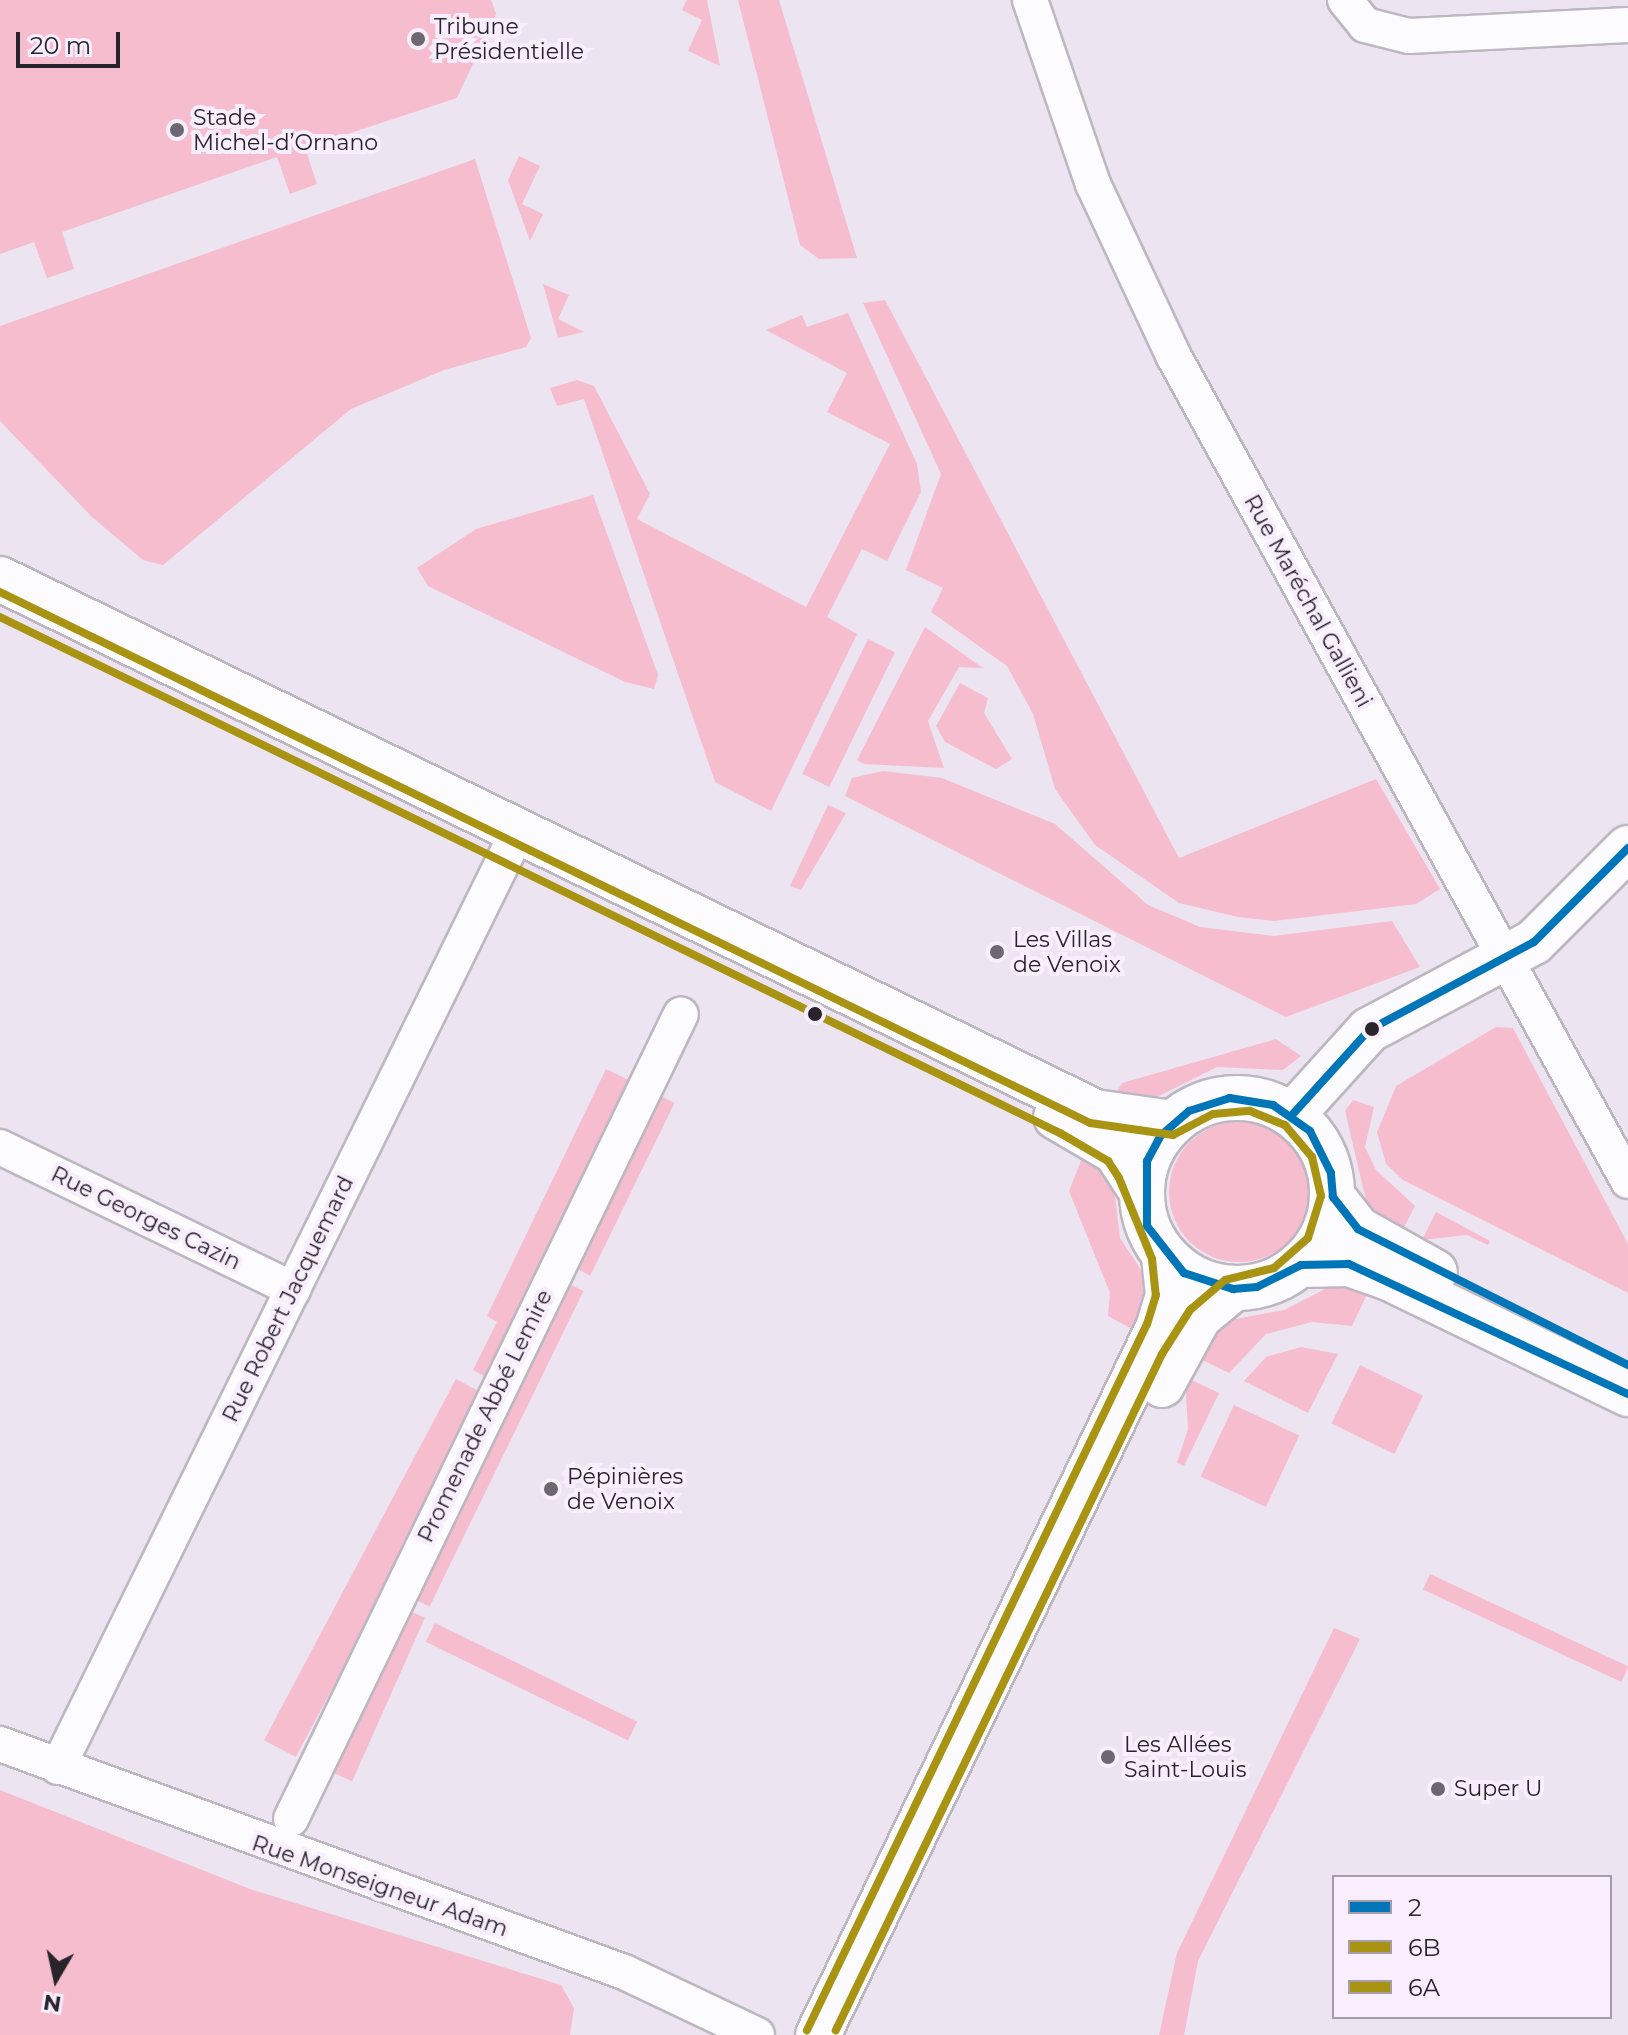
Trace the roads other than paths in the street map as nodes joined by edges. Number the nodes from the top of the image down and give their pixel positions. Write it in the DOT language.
graph roads {
  1 [pos="1030,0"];
  2 [pos="1345,0"];
  3 [pos="1628,25"];
  4 [pos="0,579"];
  5 [pos="0,604"];
  6 [pos="513,840"];
  7 [pos="1628,848"];
  8 [pos="1505,961"];
  9 [pos="681,1014"];
  10 [pos="1292,1115"];
  11 [pos="1172,1123"];
  12 [pos="0,1147"];
  13 [pos="1628,1181"];
  14 [pos="1141,1191"];
  15 [pos="1333,1197"];
  16 [pos="1164,1256"];
  17 [pos="1301,1265"];
  18 [pos="293,1289"];
  19 [pos="1233,1289"];
  20 [pos="1628,1365"];
  21 [pos="1628,1394"];
  22 [pos="0,1744"];
  23 [pos="58,1767"];
  24 [pos="291,1819"];
  25 [pos="757,2035"];
  26 [pos="818,2035"];
  27 [pos="847,2035"];
  1 -- 8 [label="street, Rue Maréchal Gallieni"];
  2 -- 3 [label="street"];
  4 -- 6 [label="street"];
  5 -- 6 [label="street"];
  6 -- 11 [label="street"];
  6 -- 14 [label="street"];
  6 -- 18 [label="street, Rue Robert Jacquemard"];
  7 -- 8 [label="street"];
  8 -- 10 [label="street"];
  8 -- 13 [label="street, Rue Maréchal Gallieni"];
  9 -- 24 [label="street, Promenade Abbé Lemire"];
  10 -- 11 [label="street"];
  10 -- 15 [label="street"];
  11 -- 14 [label="street"];
  12 -- 18 [label="street, Rue Georges Cazin"];
  14 -- 16 [label="street"];
  15 -- 17 [label="street"];
  15 -- 20 [label="street"];
  16 -- 19 [label="street"];
  16 -- 26 [label="street"];
  17 -- 19 [label="street"];
  17 -- 21 [label="street"];
  18 -- 23 [label="street, Rue Robert Jacquemard"];
  19 -- 27 [label="street"];
  22 -- 23 [label="street, Rue Monseigneur Adam"];
  23 -- 25 [label="street, Rue Monseigneur Adam"];
}
